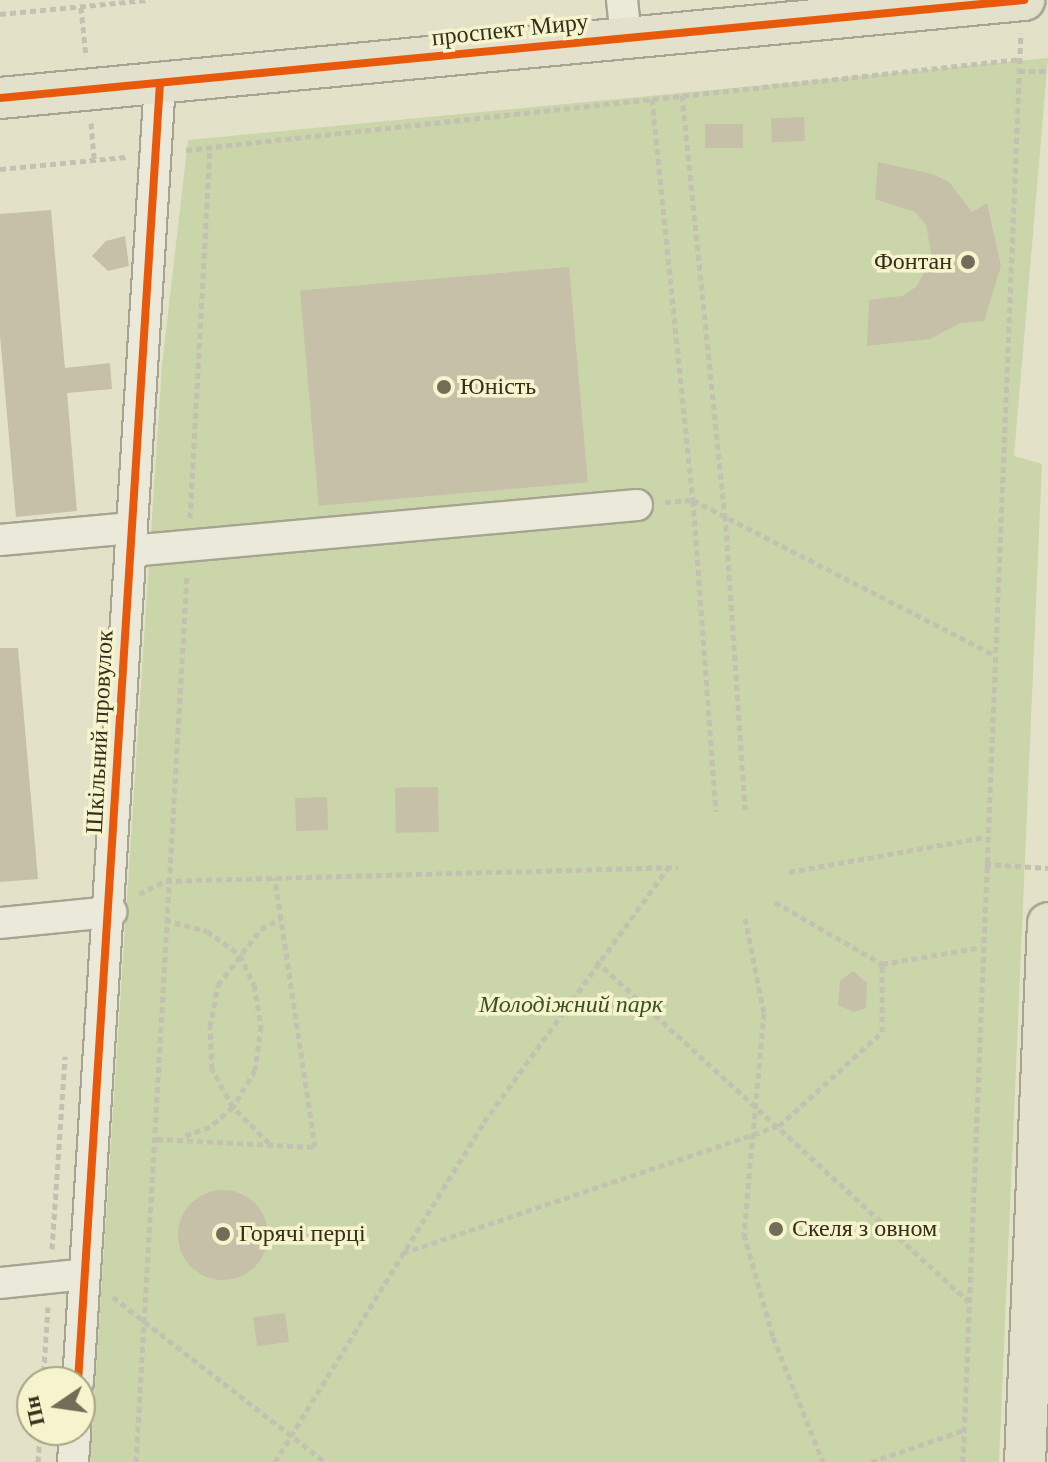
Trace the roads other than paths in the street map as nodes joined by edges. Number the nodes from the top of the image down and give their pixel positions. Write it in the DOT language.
graph roads {
  1 [pos="1024,0"];
  2 [pos="624,19"];
  3 [pos="160,84"];
  4 [pos="0,98"];
  5 [pos="637,505"];
  6 [pos="0,540"];
  7 [pos="130,540"];
  8 [pos="106,912"];
  9 [pos="0,923"];
  10 [pos="1048,923"];
  11 [pos="1046,996"];
  12 [pos="85,1274"];
  13 [pos="0,1283"];
  14 [pos="1039,1341"];
  15 [pos="79,1366"];
  16 [pos="1025,1462"];
  1 -- 2 [label="main road, проспект Миру"];
  2 -- 3 [label="main road, проспект Миру"];
  3 -- 4 [label="main road, проспект Миру"];
  3 -- 7 [label="street, Шкільний провулок"];
  5 -- 7 [label="street"];
  6 -- 7 [label="street"];
  7 -- 8 [label="street, Шкільний провулок"];
  8 -- 9 [label="street"];
  8 -- 12 [label="street, Шкільний провулок"];
  10 -- 11 [label="main road"];
  11 -- 14 [label="main road"];
  12 -- 13 [label="street"];
  12 -- 15 [label="street, Шкільний провулок"];
  14 -- 16 [label="main road"];
}
